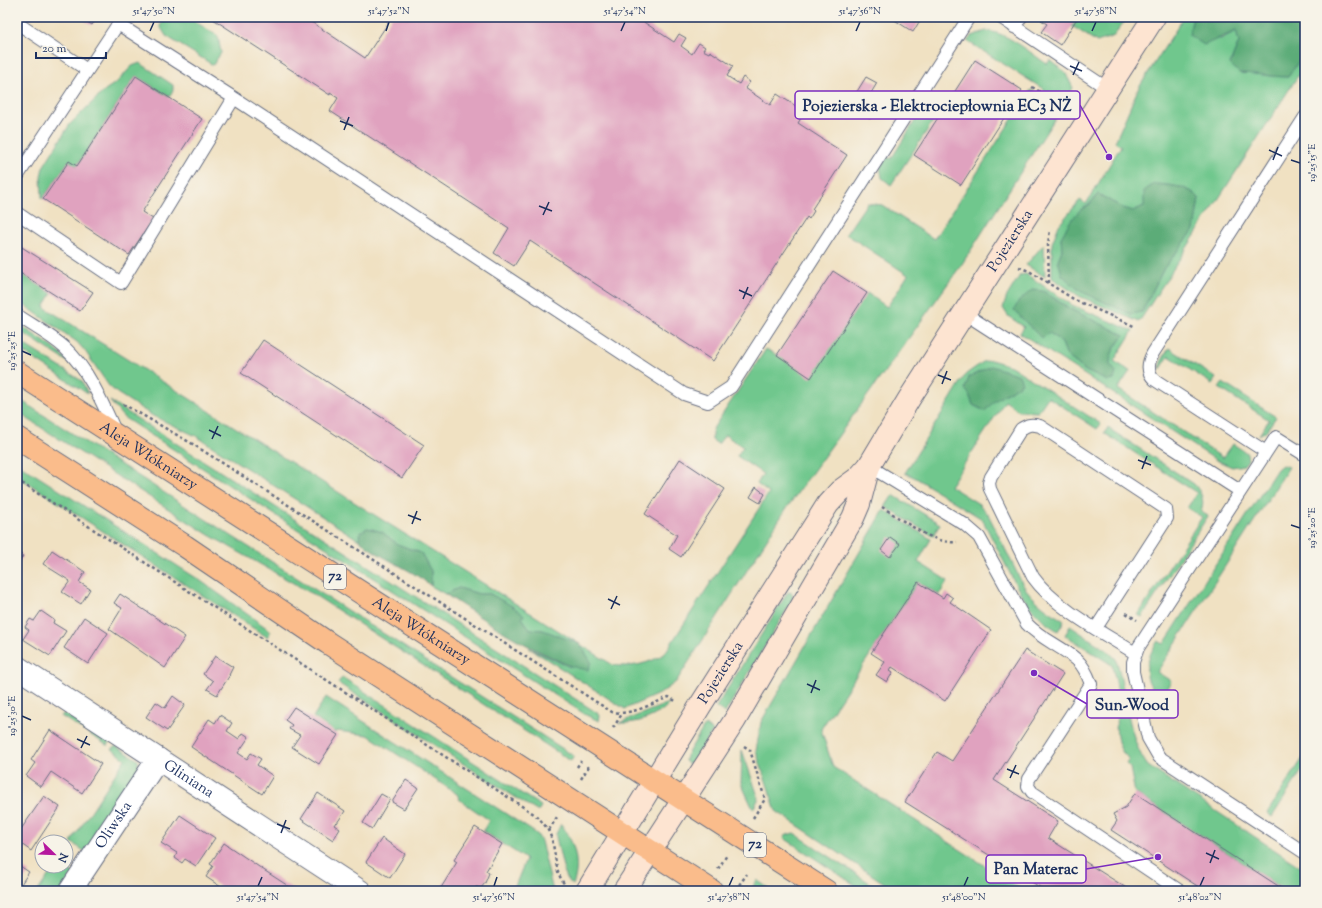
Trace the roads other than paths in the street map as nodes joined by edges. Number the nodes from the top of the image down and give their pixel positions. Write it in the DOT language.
graph roads {
  1 [pos="969,17"];
  2 [pos="1000,17"];
  3 [pos="1021,17"];
  4 [pos="1154,17"];
  5 [pos="121,20"];
  6 [pos="17,23"];
  7 [pos="1014,28"];
  8 [pos="87,70"];
  9 [pos="1108,89"];
  10 [pos="234,98"];
  11 [pos="1305,117"];
  12 [pos="17,177"];
  13 [pos="17,213"];
  14 [pos="964,313"];
  15 [pos="17,315"];
  16 [pos="17,372"];
  17 [pos="118,437"];
  18 [pos="17,438"];
  19 [pos="1266,452"];
  20 [pos="1305,455"];
  21 [pos="869,466"];
  22 [pos="1240,491"];
  23 [pos="1096,628"];
  24 [pos="1135,653"];
  25 [pos="17,667"];
  26 [pos="158,759"];
  27 [pos="654,782"];
  28 [pos="683,800"];
  29 [pos="622,833"];
  30 [pos="650,851"];
  31 [pos="1305,853"];
  32 [pos="577,889"];
  33 [pos="70,891"];
  34 [pos="360,891"];
  35 [pos="624,891"];
  36 [pos="712,891"];
  37 [pos="826,891"];
  38 [pos="1180,891"];
  1 -- 10 [label="lane"];
  2 -- 7 [label="lane"];
  3 -- 7 [label="lane"];
  4 -- 9 [label="street, Pojezierska"];
  5 -- 8 [label="lane"];
  5 -- 10 [label="lane"];
  6 -- 8 [label="lane"];
  7 -- 9 [label="lane"];
  8 -- 12 [label="lane"];
  9 -- 14 [label="street, Pojezierska"];
  10 -- 13 [label="lane"];
  11 -- 19 [label="lane"];
  14 -- 21 [label="street, Pojezierska"];
  14 -- 22 [label="lane"];
  15 -- 17 [label="lane"];
  16 -- 17 [label="main road, Aleja Włókniarzy / 72"];
  17 -- 27 [label="main road, Aleja Włókniarzy / 72"];
  18 -- 29 [label="main road"];
  19 -- 20 [label="lane"];
  19 -- 22 [label="lane"];
  21 -- 27 [label="street, Pojezierska"];
  21 -- 28 [label="street, Pojezierska"];
  21 -- 38 [label="lane"];
  22 -- 24 [label="lane"];
  23 -- 23 [label="lane"];
  23 -- 24 [label="lane"];
  24 -- 31 [label="lane"];
  25 -- 26 [label="street, Gliniana"];
  26 -- 33 [label="street, Oliwska"];
  26 -- 34 [label="street, Gliniana"];
  27 -- 28 [label="main road, Aleja Włókniarzy / 72"];
  27 -- 29 [label="street, Pojezierska"];
  28 -- 30 [label="street, Pojezierska"];
  28 -- 37 [label="main road, Aleja Włókniarzy / 72"];
  29 -- 30 [label="main road"];
  29 -- 32 [label="street, Pojezierska"];
  30 -- 35 [label="street, Pojezierska"];
  30 -- 36 [label="main road"];
}
